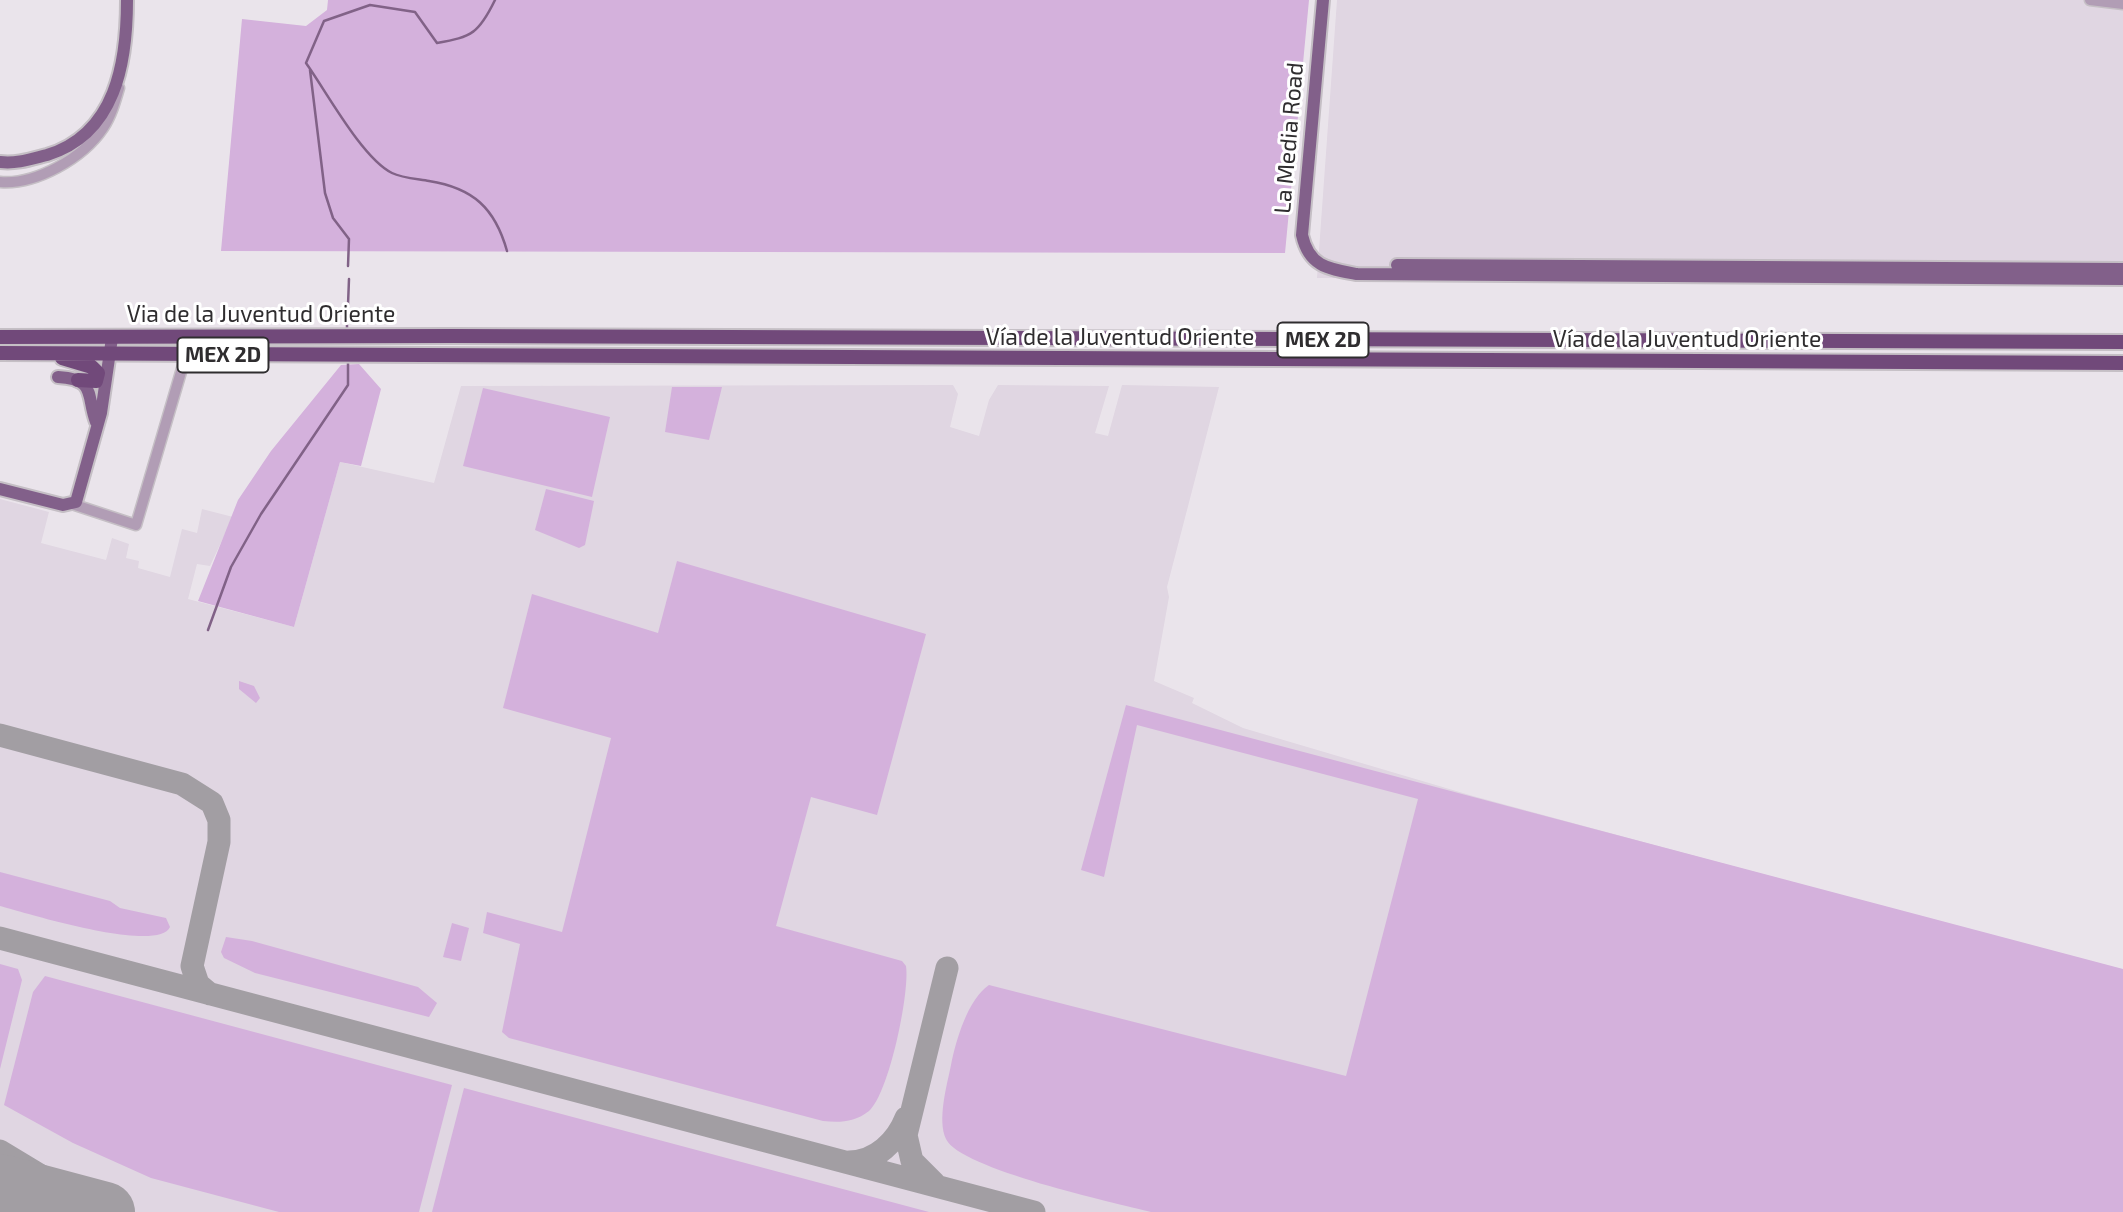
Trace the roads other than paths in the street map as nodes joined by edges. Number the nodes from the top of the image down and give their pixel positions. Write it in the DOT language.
graph roads {
  1 [pos="127,0"];
  2 [pos="1323,0"];
  3 [pos="2090,0"];
  4 [pos="2123,4"];
  5 [pos="122,71"];
  6 [pos="0,162"];
  7 [pos="0,182"];
  8 [pos="1327,268"];
  9 [pos="2123,269"];
  10 [pos="2123,278"];
  11 [pos="0,337"];
  12 [pos="522,337"];
  13 [pos="112,338"];
  14 [pos="2036,342"];
  15 [pos="2121,342"];
  16 [pos="0,353"];
  17 [pos="51,353"];
  18 [pos="110,355"];
  19 [pos="186,355"];
  20 [pos="452,356"];
  21 [pos="2036,360"];
  22 [pos="2121,363"];
  23 [pos="64,375"];
  24 [pos="98,426"];
  25 [pos="0,489"];
  26 [pos="72,504"];
  1 -- 5 [label="main road"];
  2 -- 8 [label="main road, La Media Road"];
  3 -- 4 [label="street"];
  5 -- 6 [label="main road"];
  5 -- 7 [label="street"];
  8 -- 9 [label="main road"];
  8 -- 10 [label="main road"];
  11 -- 13 [label="highway, Via de la Juventud Oriente / MEX 2D"];
  12 -- 13 [label="highway, Via de la Juventud Oriente / MEX 2D"];
  12 -- 14 [label="highway, Vía de la Juventud Oriente / MEX 2D"];
  13 -- 18 [label="main road"];
  14 -- 15 [label="highway, Vía de la Juventud Oriente / MEX 2D"];
  14 -- 21 [label="highway"];
  15 -- 22 [label="highway"];
  16 -- 17 [label="highway, Via de la Juventud Oriente / MEX 2D"];
  17 -- 18 [label="highway, Via de la Juventud Oriente / MEX 2D"];
  17 -- 23 [label="highway"];
  18 -- 19 [label="highway, Via de la Juventud Oriente / MEX 2D"];
  18 -- 24 [label="main road"];
  19 -- 20 [label="highway, Via de la Juventud Oriente / MEX 2D"];
  19 -- 26 [label="street"];
  20 -- 21 [label="highway, Vía de la Juventud Oriente / MEX 2D"];
  21 -- 22 [label="highway, Vía de la Juventud Oriente / MEX 2D"];
  23 -- 24 [label="main road"];
  24 -- 26 [label="main road"];
  25 -- 26 [label="main road"];
}
